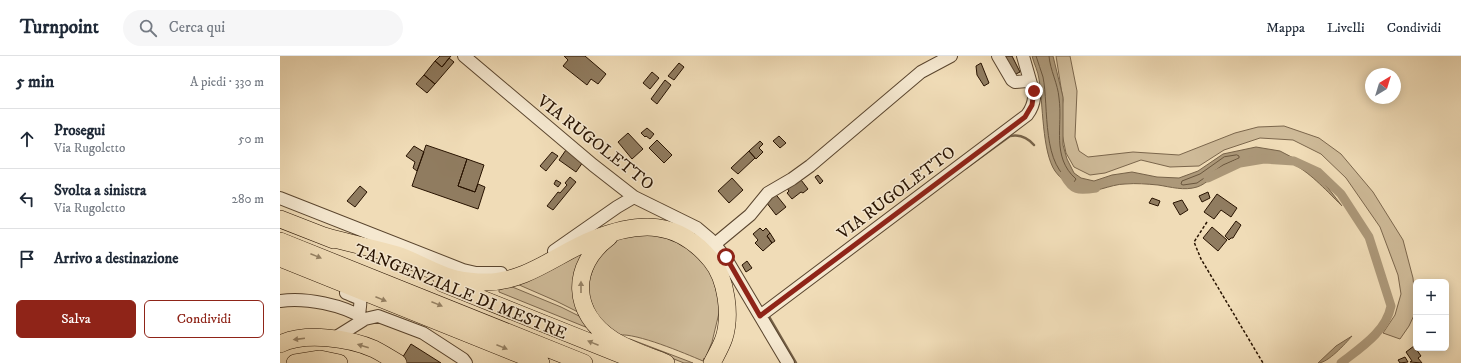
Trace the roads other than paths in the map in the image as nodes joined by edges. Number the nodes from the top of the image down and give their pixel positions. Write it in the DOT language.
graph roads {
  1 [pos="464,56"];
  2 [pos="951,56"];
  3 [pos="998,56"];
  4 [pos="1023,56"];
  5 [pos="1031,84"];
  6 [pos="634,197"];
  7 [pos="280,198"];
  8 [pos="280,219"];
  9 [pos="618,231"];
  10 [pos="324,236"];
  11 [pos="280,242"];
  12 [pos="715,244"];
  13 [pos="280,258"];
  14 [pos="280,267"];
  15 [pos="280,301"];
  16 [pos="760,316"];
  17 [pos="362,317"];
  18 [pos="333,339"];
  19 [pos="280,344"];
  20 [pos="712,362"];
  21 [pos="294,363"];
  22 [pos="339,363"];
  23 [pos="398,363"];
  24 [pos="466,363"];
  25 [pos="541,363"];
  26 [pos="584,363"];
  27 [pos="642,363"];
  28 [pos="666,363"];
  29 [pos="788,363"];
  1 -- 6 [label="street, VIA RUGOLETTO"];
  2 -- 12 [label="street"];
  3 -- 5 [label="street"];
  4 -- 5 [label="street, VIA RUGOLETTO"];
  5 -- 16 [label="street, VIA RUGOLETTO"];
  6 -- 7 [label="street"];
  6 -- 12 [label="street, VIA RUGOLETTO"];
  8 -- 10 [label="highway, TANGENZIALE DI MESTRE"];
  9 -- 10 [label="highway"];
  9 -- 20 [label="highway"];
  28 -- 9 [label="highway, one-way"];
  27 -- 10 [label="highway, TANGENZIALE DI MESTRE, one-way"];
  11 -- 26 [label="highway, TANGENZIALE DI MESTRE, one-way"];
  12 -- 16 [label="street, VIA RUGOLETTO"];
  13 -- 25 [label="highway, one-way"];
  14 -- 17 [label="street"];
  15 -- 17 [label="street"];
  16 -- 29 [label="street, VIA RUGOLETTO"];
  17 -- 18 [label="street"];
  17 -- 24 [label="street"];
  18 -- 19 [label="highway, one-way"];
  23 -- 18 [label="highway, one-way"];
  21 -- 22 [label="highway"];
}
